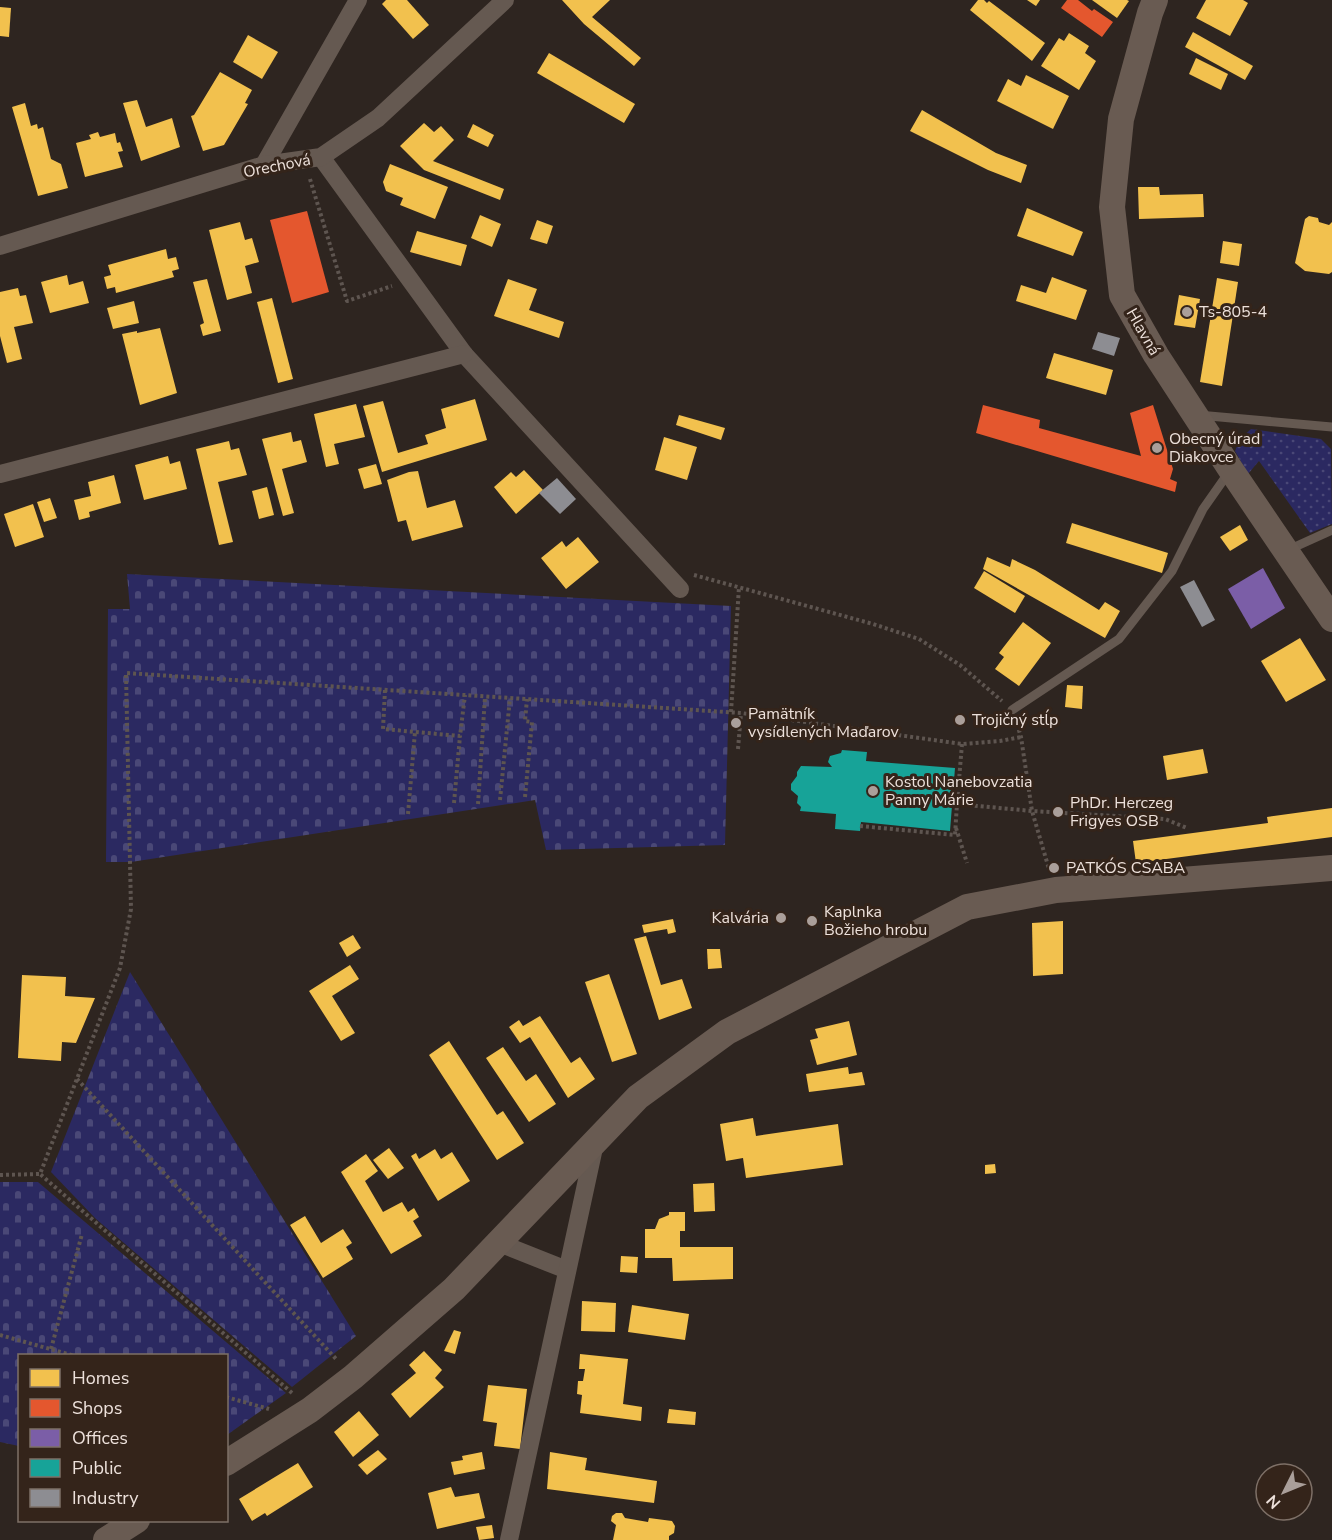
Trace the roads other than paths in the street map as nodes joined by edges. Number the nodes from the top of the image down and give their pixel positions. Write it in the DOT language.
graph roads {
  1 [pos="358,0"];
  2 [pos="506,0"];
  3 [pos="1155,0"];
  4 [pos="312,158"];
  5 [pos="264,165"];
  6 [pos="0,246"];
  7 [pos="464,354"];
  8 [pos="1196,414"];
  9 [pos="1332,428"];
  10 [pos="1231,470"];
  11 [pos="0,474"];
  12 [pos="1332,530"];
  13 [pos="1286,550"];
  14 [pos="680,589"];
  15 [pos="1332,619"];
  16 [pos="1012,710"];
  17 [pos="1332,868"];
  18 [pos="595,1143"];
  19 [pos="499,1243"];
  20 [pos="567,1270"];
  21 [pos="228,1462"];
  22 [pos="135,1522"];
  23 [pos="106,1540"];
  24 [pos="509,1540"];
  1 -- 5 [label="street"];
  2 -- 4 [label="street, Orechová"];
  3 -- 8 [label="street, Hlavná"];
  4 -- 5 [label="street, Orechová"];
  4 -- 7 [label="street"];
  5 -- 6 [label="street, Orechová"];
  7 -- 11 [label="street"];
  7 -- 14 [label="street"];
  8 -- 9 [label="lane"];
  8 -- 10 [label="street, Hlavná"];
  10 -- 13 [label="street, Hlavná"];
  10 -- 16 [label="lane"];
  12 -- 13 [label="lane"];
  13 -- 15 [label="street, Hlavná"];
  17 -- 18 [label="street"];
  18 -- 19 [label="street"];
  18 -- 20 [label="street"];
  19 -- 20 [label="street"];
  19 -- 21 [label="street"];
  20 -- 24 [label="street"];
  22 -- 23 [label="street"];
}
